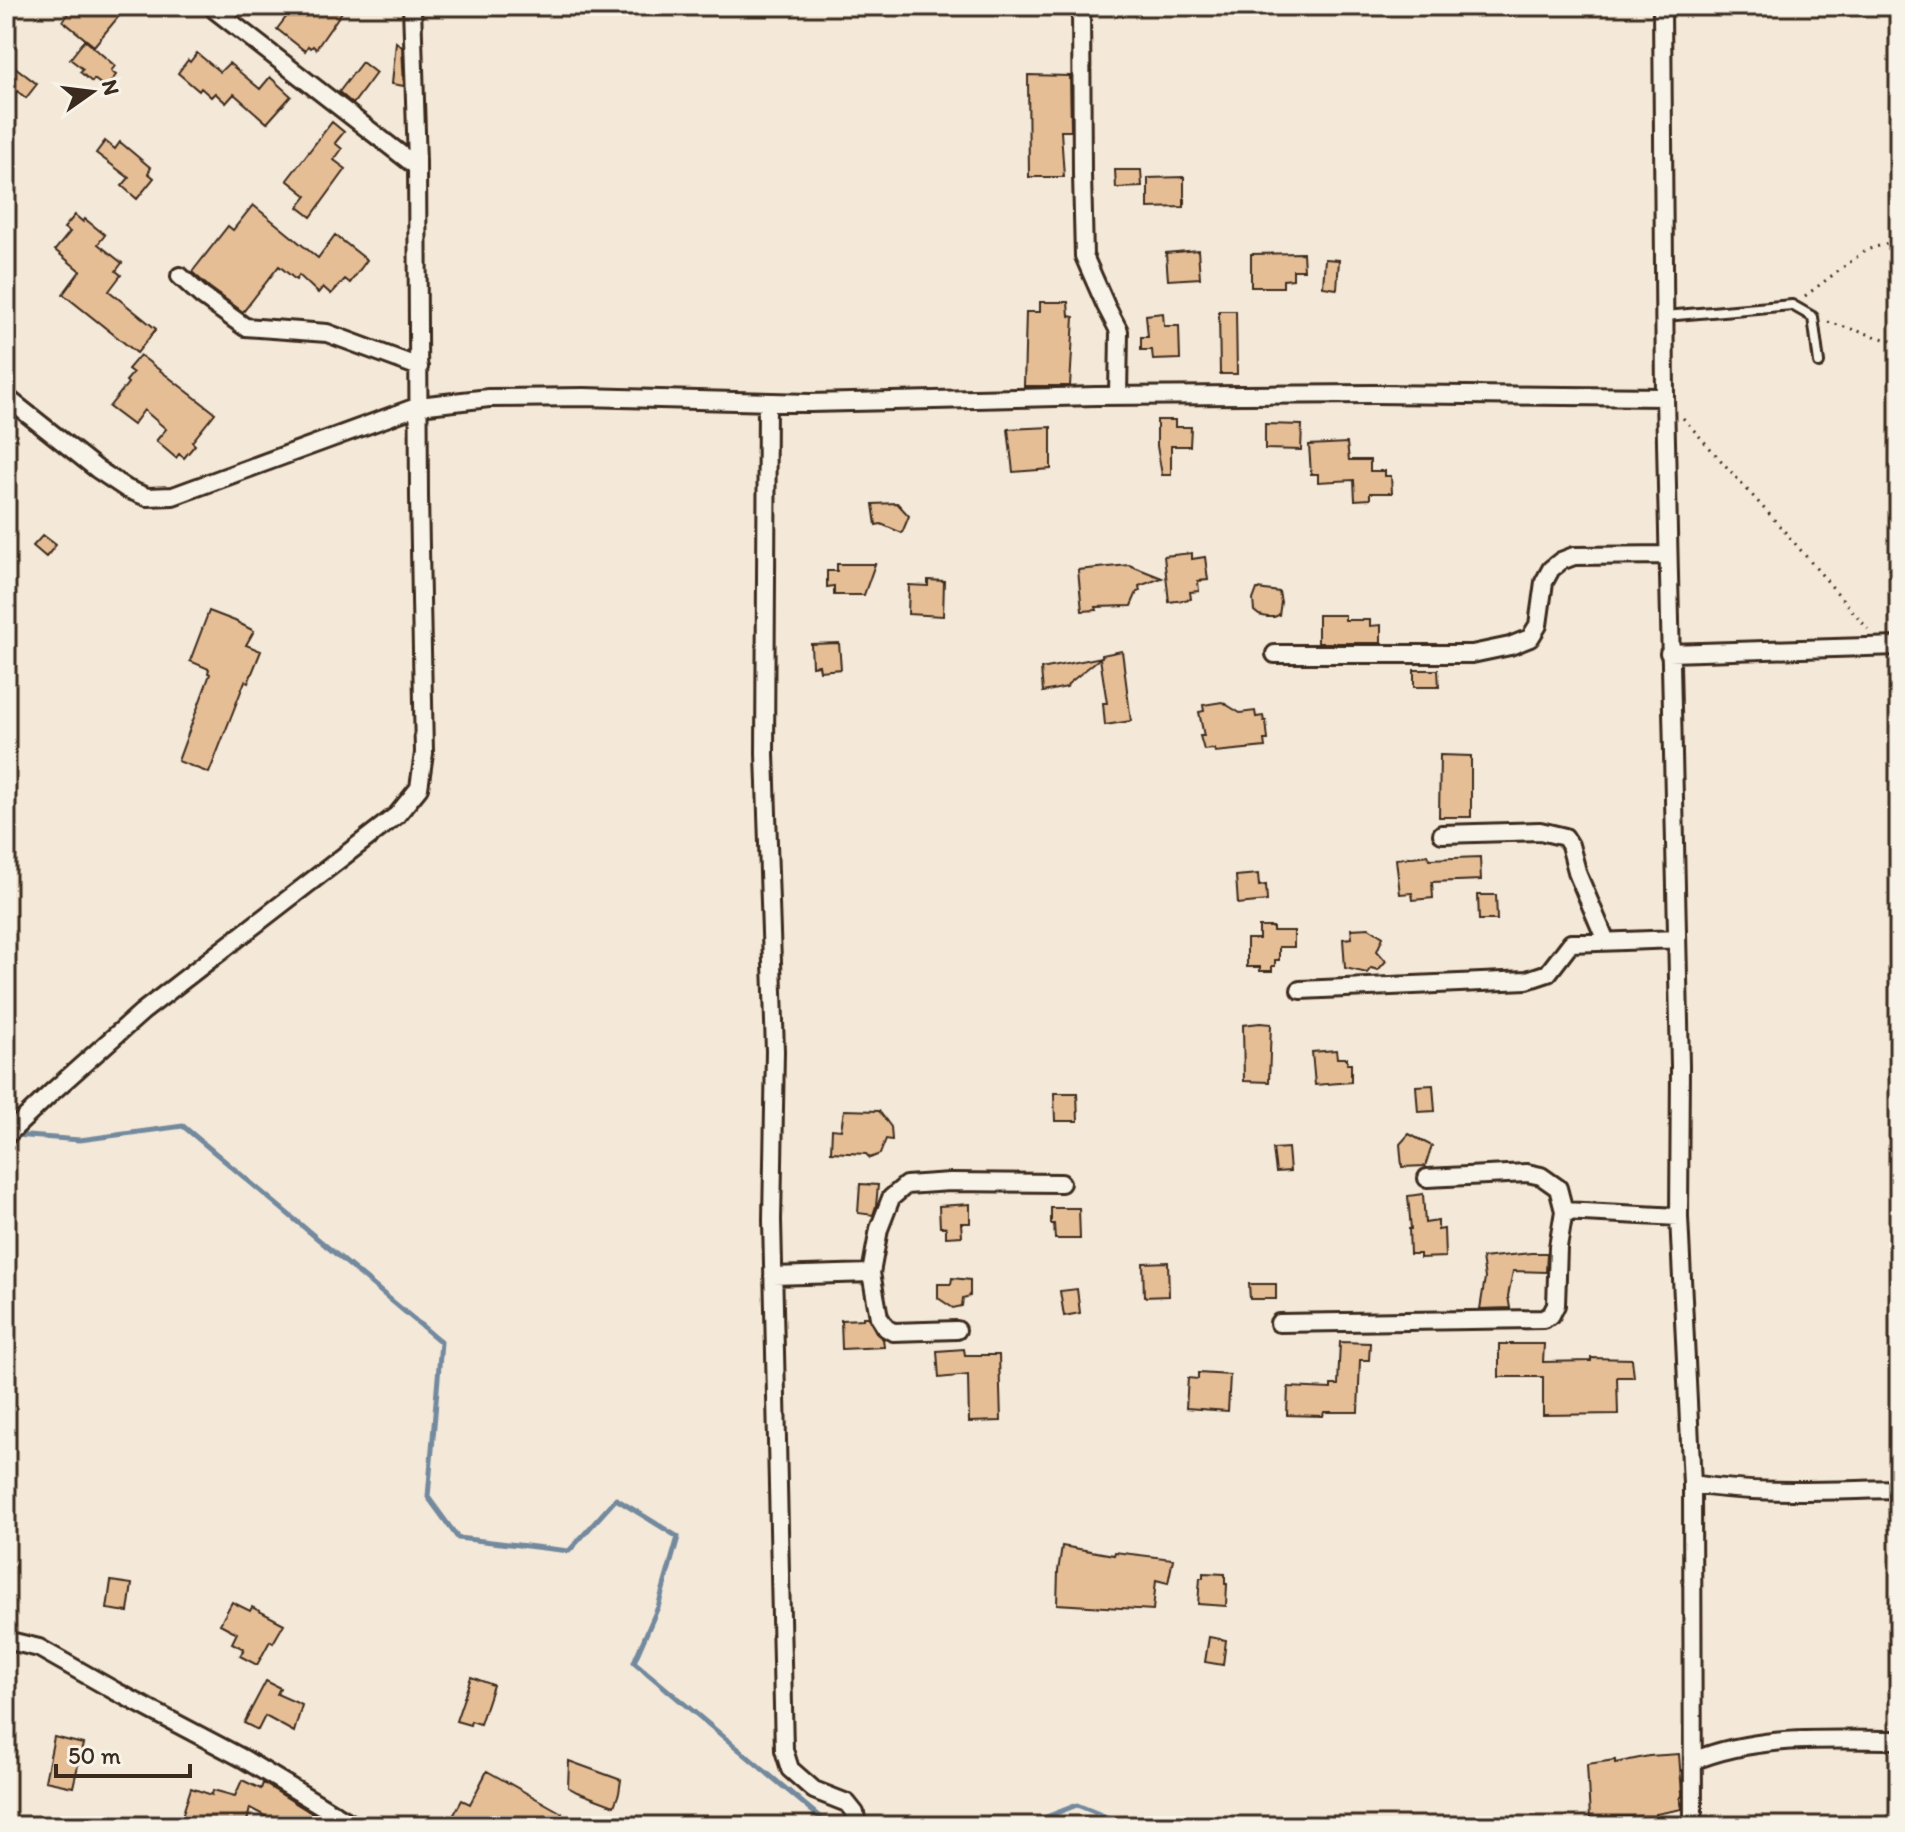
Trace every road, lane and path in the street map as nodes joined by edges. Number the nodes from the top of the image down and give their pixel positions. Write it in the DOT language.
graph roads {
  1 [pos="412,6"];
  2 [pos="1081,6"];
  3 [pos="1662,6"];
  4 [pos="215,10"];
  5 [pos="417,167"];
  6 [pos="1899,240"];
  7 [pos="180,276"];
  8 [pos="1792,305"];
  9 [pos="1664,317"];
  10 [pos="1813,317"];
  11 [pos="1899,346"];
  12 [pos="1819,363"];
  13 [pos="419,367"];
  14 [pos="1118,396"];
  15 [pos="6,397"];
  16 [pos="1665,397"];
  17 [pos="767,402"];
  18 [pos="419,406"];
  19 [pos="1668,555"];
  20 [pos="1891,646"];
  21 [pos="1669,653"];
  22 [pos="1275,654"];
  23 [pos="1442,834"];
  24 [pos="1677,939"];
  25 [pos="1606,941"];
  26 [pos="1300,990"];
  27 [pos="6,1136"];
  28 [pos="1427,1178"];
  29 [pos="1061,1183"];
  30 [pos="1564,1211"];
  31 [pos="1679,1217"];
  32 [pos="871,1273"];
  33 [pos="773,1276"];
  34 [pos="1279,1323"];
  35 [pos="957,1330"];
  36 [pos="1692,1484"];
  37 [pos="1899,1489"];
  38 [pos="6,1640"];
  39 [pos="1899,1740"];
  40 [pos="1693,1761"];
  41 [pos="355,1826"];
  42 [pos="857,1826"];
  43 [pos="1693,1826"];
  1 -- 5 [label="street"];
  2 -- 14 [label="street"];
  3 -- 9 [label="street"];
  4 -- 5 [label="street"];
  5 -- 13 [label="street"];
  6 -- 8 [label="path"];
  7 -- 13 [label="street"];
  8 -- 9 [label="lane"];
  8 -- 10 [label="lane"];
  9 -- 16 [label="street"];
  10 -- 11 [label="path"];
  10 -- 12 [label="lane"];
  13 -- 18 [label="street"];
  14 -- 16 [label="street"];
  14 -- 17 [label="street"];
  15 -- 18 [label="street"];
  16 -- 19 [label="street"];
  16 -- 20 [label="path"];
  17 -- 18 [label="street"];
  17 -- 33 [label="street"];
  18 -- 27 [label="street"];
  19 -- 21 [label="street"];
  19 -- 22 [label="street"];
  20 -- 21 [label="street"];
  21 -- 24 [label="street"];
  23 -- 25 [label="street"];
  24 -- 25 [label="street"];
  24 -- 31 [label="street"];
  25 -- 26 [label="street"];
  28 -- 30 [label="street"];
  29 -- 32 [label="street"];
  30 -- 31 [label="street"];
  30 -- 34 [label="street"];
  31 -- 36 [label="street"];
  32 -- 33 [label="street"];
  32 -- 35 [label="street"];
  33 -- 42 [label="street"];
  36 -- 37 [label="street"];
  36 -- 40 [label="street"];
  38 -- 41 [label="street"];
  39 -- 40 [label="street"];
  40 -- 43 [label="street"];
}
